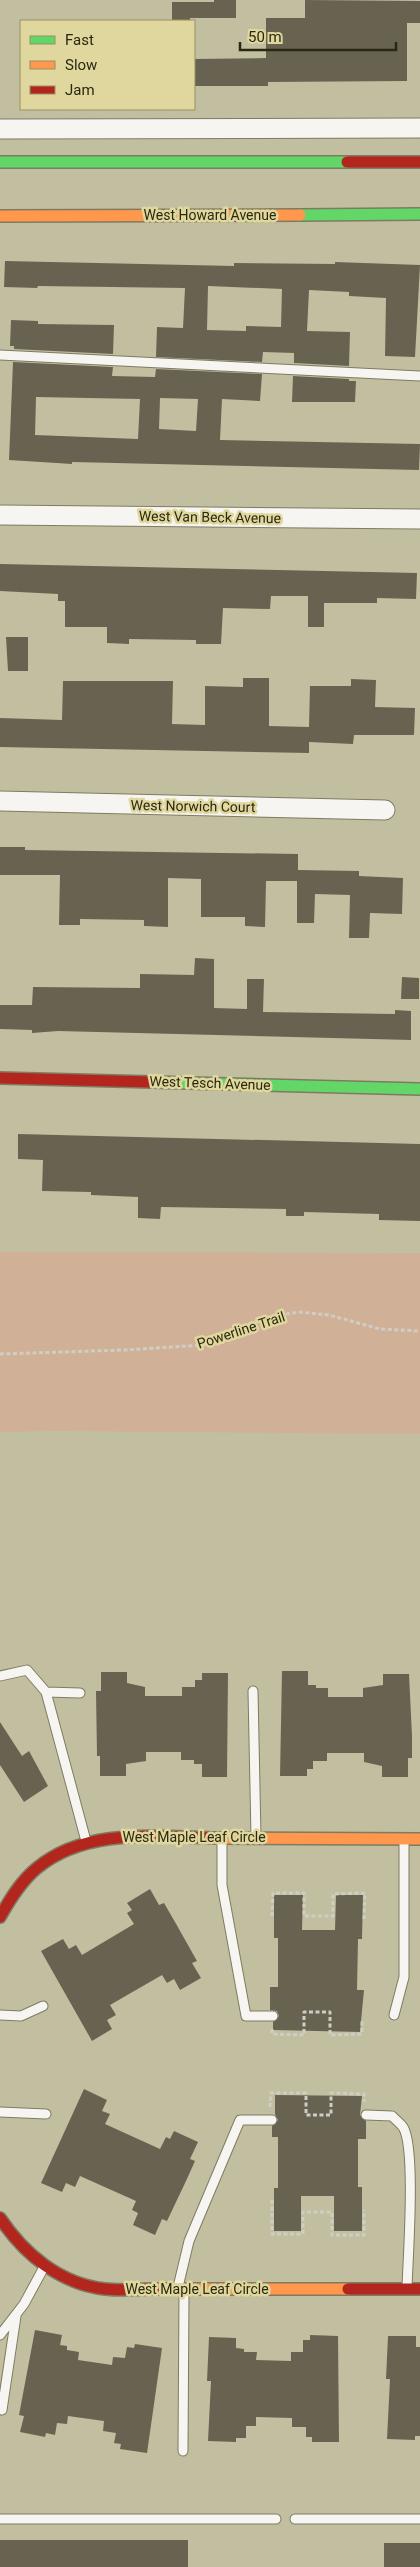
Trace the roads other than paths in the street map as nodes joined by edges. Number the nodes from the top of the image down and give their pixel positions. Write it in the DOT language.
graph roads {
  1 [pos="420,128"];
  2 [pos="0,129"];
  3 [pos="0,162"];
  4 [pos="420,162"];
  5 [pos="420,214"];
  6 [pos="0,216"];
  7 [pos="0,355"];
  8 [pos="420,376"];
  9 [pos="0,515"];
  10 [pos="420,519"];
  11 [pos="0,801"];
  12 [pos="385,810"];
  13 [pos="0,1078"];
  14 [pos="420,1089"];
  15 [pos="0,1676"];
  16 [pos="253,1691"];
  17 [pos="46,1692"];
  18 [pos="80,1693"];
  19 [pos="222,1836"];
  20 [pos="256,1837"];
  21 [pos="404,1839"];
  22 [pos="420,1839"];
  23 [pos="86,1841"];
  24 [pos="4,1897"];
  25 [pos="0,1917"];
  26 [pos="43,2006"];
  27 [pos="0,2015"];
  28 [pos="394,2015"];
  29 [pos="272,2016"];
  30 [pos="0,2112"];
  31 [pos="46,2114"];
  32 [pos="366,2116"];
  33 [pos="270,2120"];
  34 [pos="0,2218"];
  35 [pos="43,2267"];
  36 [pos="406,2289"];
  37 [pos="420,2289"];
  38 [pos="181,2290"];
  39 [pos="16,2316"];
  40 [pos="0,2335"];
  41 [pos="2,2410"];
  42 [pos="183,2450"];
  43 [pos="0,2519"];
  44 [pos="276,2519"];
  45 [pos="296,2519"];
  46 [pos="420,2519"];
  1 -- 2 [label="street"];
  3 -- 4 [label="street"];
  5 -- 6 [label="street, West Howard Avenue"];
  7 -- 8 [label="lane"];
  9 -- 10 [label="street, West Van Beck Avenue"];
  11 -- 12 [label="street, West Norwich Court"];
  13 -- 14 [label="street, West Tesch Avenue"];
  15 -- 17 [label="lane"];
  16 -- 20 [label="lane"];
  17 -- 18 [label="lane"];
  17 -- 23 [label="lane"];
  19 -- 20 [label="street, West Maple Leaf Circle"];
  19 -- 23 [label="street, West Maple Leaf Circle"];
  19 -- 29 [label="lane"];
  20 -- 21 [label="street, West Maple Leaf Circle"];
  21 -- 22 [label="street, West Maple Leaf Circle"];
  21 -- 28 [label="lane"];
  23 -- 24 [label="street, West Maple Leaf Circle"];
  24 -- 25 [label="street, West Maple Leaf Circle"];
  26 -- 27 [label="lane"];
  30 -- 31 [label="lane"];
  32 -- 36 [label="lane"];
  33 -- 38 [label="lane"];
  34 -- 35 [label="street, West Maple Leaf Circle"];
  35 -- 38 [label="street, West Maple Leaf Circle"];
  35 -- 39 [label="lane"];
  36 -- 37 [label="street, West Maple Leaf Circle"];
  36 -- 38 [label="street, West Maple Leaf Circle"];
  38 -- 42 [label="lane"];
  39 -- 40 [label="lane"];
  39 -- 41 [label="lane"];
  43 -- 44 [label="lane"];
  45 -- 46 [label="lane"];
}
